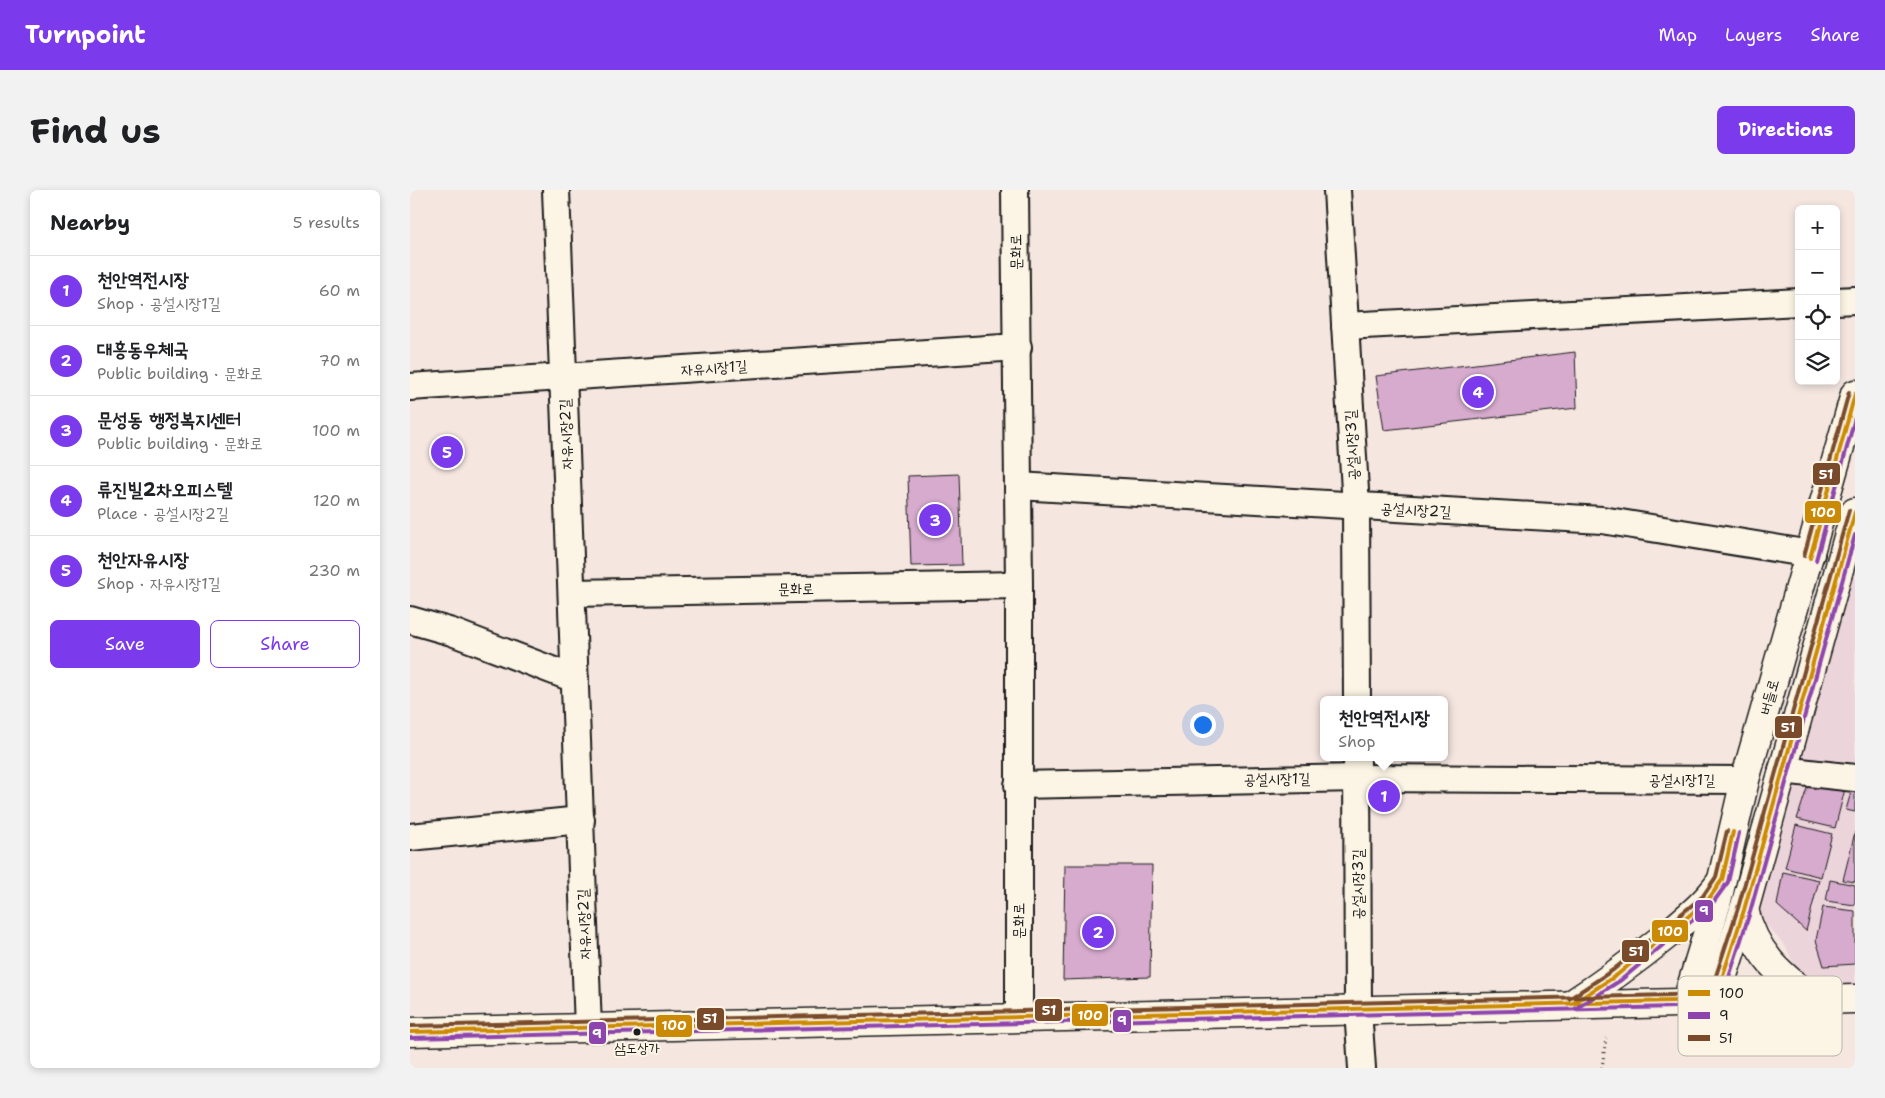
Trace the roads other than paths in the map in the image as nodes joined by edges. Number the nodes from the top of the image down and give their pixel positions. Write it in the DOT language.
graph roads {
  1 [pos="556,190"];
  2 [pos="1015,190"];
  3 [pos="1337,190"];
  4 [pos="1840,300"];
  5 [pos="1855,300"];
  6 [pos="1795,302"];
  7 [pos="1345,326"];
  8 [pos="1018,347"];
  9 [pos="564,379"];
  10 [pos="410,387"];
  11 [pos="1855,394"];
  12 [pos="1018,486"];
  13 [pos="1356,507"];
  14 [pos="1855,512"];
  15 [pos="1811,554"];
  16 [pos="1846,580"];
  17 [pos="1019,585"];
  18 [pos="572,593"];
  19 [pos="410,620"];
  20 [pos="575,679"];
  21 [pos="1357,696"];
  22 [pos="1357,768"];
  23 [pos="1782,770"];
  24 [pos="1855,778"];
  25 [pos="1745,780"];
  26 [pos="1018,785"];
  27 [pos="581,820"];
  28 [pos="410,837"];
  29 [pos="1722,880"];
  30 [pos="1744,910"];
  31 [pos="1694,976"];
  32 [pos="1723,976"];
  33 [pos="1782,976"];
  34 [pos="1842,998"];
  35 [pos="1855,998"];
  36 [pos="1678,1001"];
  37 [pos="1572,1004"];
  38 [pos="1358,1010"];
  39 [pos="1019,1017"];
  40 [pos="588,1028"];
  41 [pos="410,1032"];
  42 [pos="1362,1068"];
  1 -- 9 [label="street, 자유시장2길"];
  2 -- 8 [label="street, 문화로"];
  3 -- 7 [label="street, 공설시장3길"];
  4 -- 5 [label="street"];
  6 -- 7 [label="street"];
  7 -- 13 [label="street, 공설시장3길"];
  8 -- 9 [label="street, 자유시장1길"];
  8 -- 12 [label="street, 문화로"];
  9 -- 10 [label="street, 자유시장1길"];
  9 -- 18 [label="street, 자유시장2길"];
  11 -- 15 [label="street, 버들로"];
  12 -- 13 [label="street, 공설시장2길"];
  12 -- 17 [label="street, 문화로"];
  13 -- 15 [label="street, 공설시장2길"];
  13 -- 21 [label="street, 공설시장3길"];
  14 -- 16 [label="street"];
  15 -- 25 [label="street, 버들로"];
  16 -- 23 [label="street"];
  17 -- 18 [label="street, 문화로"];
  17 -- 26 [label="street, 문화로"];
  18 -- 20 [label="street, 자유시장2길"];
  19 -- 20 [label="street"];
  20 -- 27 [label="street, 자유시장2길"];
  22 -- 25 [label="street, 공설시장1길"];
  22 -- 26 [label="street, 공설시장1길"];
  22 -- 38 [label="street, 공설시장3길"];
  23 -- 24 [label="street"];
  23 -- 30 [label="street"];
  25 -- 29 [label="street, 버들로"];
  26 -- 39 [label="street, 문화로"];
  27 -- 28 [label="street"];
  27 -- 40 [label="street, 자유시장2길"];
  29 -- 31 [label="street, 버들로"];
  29 -- 37 [label="street"];
  30 -- 32 [label="street"];
  30 -- 33 [label="street"];
  34 -- 35 [label="street"];
  36 -- 37 [label="street"];
  37 -- 38 [label="street"];
  38 -- 39 [label="street"];
  38 -- 42 [label="street, 공설시장3길"];
  39 -- 40 [label="street"];
  40 -- 41 [label="street"];
}
